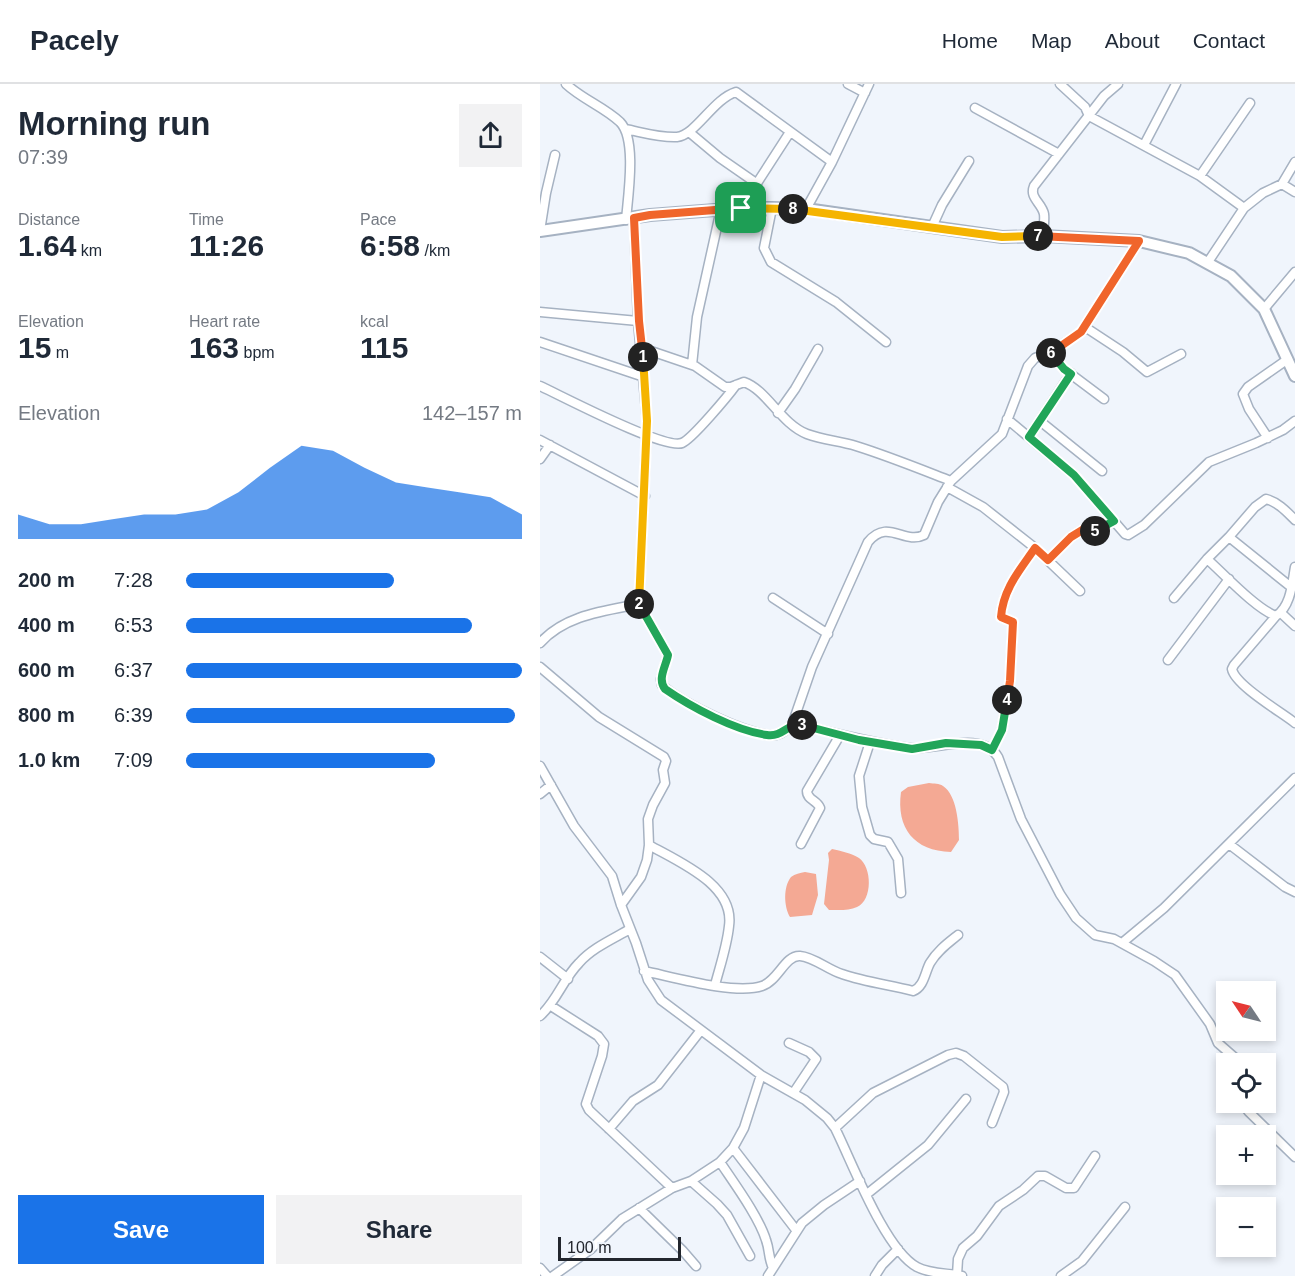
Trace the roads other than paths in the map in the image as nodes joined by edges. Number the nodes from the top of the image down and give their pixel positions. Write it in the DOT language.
graph roads {
  1 [pos="566,84"];
  2 [pos="848,84"];
  3 [pos="1060,84"];
  4 [pos="1118,84"];
  5 [pos="1176,84"];
  6 [pos="867,88"];
  7 [pos="1250,104"];
  8 [pos="975,108"];
  9 [pos="1089,116"];
  10 [pos="625,129"];
  11 [pos="689,132"];
  12 [pos="790,132"];
  13 [pos="1144,145"];
  14 [pos="1059,154"];
  15 [pos="555,155"];
  16 [pos="969,161"];
  17 [pos="832,162"];
  18 [pos="1295,162"];
  19 [pos="1200,176"];
  20 [pos="756,183"];
  21 [pos="1282,184"];
  22 [pos="1295,192"];
  23 [pos="741,208"];
  24 [pos="772,208"];
  25 [pos="1244,208"];
  26 [pos="721,209"];
  27 [pos="806,209"];
  28 [pos="630,219"];
  29 [pos="932,227"];
  30 [pos="540,231"];
  31 [pos="1043,236"];
  32 [pos="1139,241"];
  33 [pos="1208,262"];
  34 [pos="1295,272"];
  35 [pos="1264,309"];
  36 [pos="540,312"];
  37 [pos="639,321"];
  38 [pos="1085,327"];
  39 [pos="540,342"];
  40 [pos="886,342"];
  41 [pos="642,348"];
  42 [pos="818,350"];
  43 [pos="1051,352"];
  44 [pos="1181,354"];
  45 [pos="1288,359"];
  46 [pos="692,365"];
  47 [pos="1071,374"];
  48 [pos="1295,376"];
  49 [pos="644,377"];
  50 [pos="737,384"];
  51 [pos="540,386"];
  52 [pos="1104,399"];
  53 [pos="778,413"];
  54 [pos="1007,419"];
  55 [pos="1040,421"];
  56 [pos="1295,421"];
  57 [pos="647,436"];
  58 [pos="1029,437"];
  59 [pos="1268,438"];
  60 [pos="540,440"];
  61 [pos="550,445"];
  62 [pos="540,459"];
  63 [pos="1102,471"];
  64 [pos="949,484"];
  65 [pos="645,496"];
  66 [pos="1295,520"];
  67 [pos="1114,521"];
  68 [pos="1229,537"];
  69 [pos="1035,548"];
  70 [pos="1207,559"];
  71 [pos="1048,560"];
  72 [pos="1295,567"];
  73 [pos="1229,579"];
  74 [pos="1291,587"];
  75 [pos="1080,591"];
  76 [pos="773,598"];
  77 [pos="1174,598"];
  78 [pos="639,604"];
  79 [pos="1278,614"];
  80 [pos="1295,626"];
  81 [pos="828,634"];
  82 [pos="540,643"];
  83 [pos="1168,660"];
  84 [pos="540,666"];
  85 [pos="1295,723"];
  86 [pos="792,725"];
  87 [pos="840,735"];
  88 [pos="870,742"];
  89 [pos="992,750"];
  90 [pos="540,766"];
  91 [pos="1295,778"];
  92 [pos="551,785"];
  93 [pos="540,794"];
  94 [pos="801,843"];
  95 [pos="1229,844"];
  96 [pos="649,845"];
  97 [pos="1295,892"];
  98 [pos="901,893"];
  99 [pos="621,905"];
  100 [pos="630,929"];
  101 [pos="958,934"];
  102 [pos="1122,943"];
  103 [pos="540,957"];
  104 [pos="644,971"];
  105 [pos="567,979"];
  106 [pos="715,985"];
  107 [pos="551,1006"];
  108 [pos="540,1016"];
  109 [pos="701,1030"];
  110 [pos="789,1043"];
  111 [pos="1229,1053"];
  112 [pos="761,1075"];
  113 [pos="794,1092"];
  114 [pos="966,1099"];
  115 [pos="1249,1113"];
  116 [pos="992,1123"];
  117 [pos="835,1128"];
  118 [pos="609,1129"];
  119 [pos="733,1148"];
  120 [pos="1095,1156"];
  121 [pos="1295,1157"];
  122 [pos="720,1162"];
  123 [pos="691,1181"];
  124 [pos="860,1181"];
  125 [pos="672,1188"];
  126 [pos="867,1194"];
  127 [pos="1125,1207"];
  128 [pos="639,1208"];
  129 [pos="796,1230"];
  130 [pos="898,1249"];
  131 [pos="750,1256"];
  132 [pos="696,1266"];
  133 [pos="540,1268"];
  134 [pos="774,1268"];
  135 [pos="547,1276"];
  136 [pos="553,1276"];
  137 [pos="768,1276"];
  138 [pos="875,1276"];
  139 [pos="960,1276"];
  140 [pos="1061,1276"];
  1 -- 10 [label="street"];
  2 -- 6 [label="street"];
  3 -- 9 [label="street"];
  4 -- 9 [label="street"];
  5 -- 13 [label="street"];
  6 -- 17 [label="street"];
  7 -- 19 [label="street"];
  8 -- 14 [label="street"];
  9 -- 13 [label="street"];
  9 -- 14 [label="street"];
  10 -- 11 [label="street"];
  10 -- 28 [label="street"];
  11 -- 12 [label="street"];
  11 -- 20 [label="street"];
  12 -- 17 [label="street"];
  12 -- 20 [label="street"];
  13 -- 19 [label="street"];
  14 -- 31 [label="street"];
  15 -- 30 [label="street"];
  16 -- 29 [label="street"];
  17 -- 27 [label="street"];
  18 -- 21 [label="street"];
  19 -- 25 [label="street"];
  20 -- 23 [label="street"];
  21 -- 22 [label="street"];
  21 -- 25 [label="street"];
  23 -- 24 [label="street"];
  23 -- 26 [label="street"];
  24 -- 27 [label="street"];
  24 -- 40 [label="street"];
  25 -- 33 [label="street"];
  26 -- 28 [label="street"];
  26 -- 46 [label="street"];
  27 -- 29 [label="street"];
  28 -- 30 [label="street"];
  28 -- 37 [label="street"];
  29 -- 31 [label="street"];
  31 -- 32 [label="street"];
  32 -- 33 [label="street"];
  32 -- 38 [label="street"];
  33 -- 35 [label="street"];
  34 -- 35 [label="street"];
  35 -- 45 [label="street"];
  36 -- 37 [label="street"];
  37 -- 41 [label="street"];
  38 -- 43 [label="street"];
  38 -- 44 [label="street"];
  39 -- 49 [label="street"];
  41 -- 46 [label="street"];
  41 -- 49 [label="street"];
  42 -- 53 [label="street"];
  43 -- 47 [label="street"];
  43 -- 54 [label="street"];
  45 -- 48 [label="street"];
  45 -- 59 [label="street"];
  46 -- 50 [label="street"];
  47 -- 52 [label="street"];
  47 -- 55 [label="street"];
  49 -- 57 [label="street"];
  50 -- 53 [label="street"];
  50 -- 57 [label="street"];
  51 -- 57 [label="street"];
  53 -- 64 [label="street"];
  54 -- 58 [label="street"];
  54 -- 64 [label="street"];
  55 -- 58 [label="street"];
  55 -- 63 [label="street"];
  56 -- 59 [label="street"];
  57 -- 65 [label="street"];
  58 -- 67 [label="street"];
  59 -- 67 [label="street"];
  60 -- 61 [label="street"];
  61 -- 62 [label="street"];
  61 -- 65 [label="street"];
  64 -- 69 [label="street"];
  64 -- 81 [label="street"];
  65 -- 78 [label="street"];
  66 -- 68 [label="street"];
  67 -- 71 [label="street"];
  68 -- 70 [label="street"];
  68 -- 74 [label="street"];
  69 -- 71 [label="street"];
  69 -- 89 [label="street"];
  70 -- 73 [label="street"];
  70 -- 77 [label="street"];
  71 -- 75 [label="street"];
  72 -- 74 [label="street"];
  73 -- 79 [label="street"];
  73 -- 83 [label="street"];
  74 -- 79 [label="street"];
  76 -- 81 [label="street"];
  78 -- 82 [label="street"];
  78 -- 86 [label="street"];
  79 -- 80 [label="street"];
  79 -- 85 [label="street"];
  81 -- 86 [label="street"];
  84 -- 96 [label="street"];
  86 -- 87 [label="street"];
  87 -- 88 [label="street"];
  87 -- 94 [label="street"];
  88 -- 89 [label="street"];
  88 -- 98 [label="street"];
  89 -- 102 [label="street"];
  90 -- 92 [label="street"];
  91 -- 95 [label="street"];
  92 -- 93 [label="street"];
  92 -- 99 [label="street"];
  95 -- 97 [label="street"];
  95 -- 102 [label="street"];
  96 -- 99 [label="street"];
  96 -- 106 [label="street"];
  99 -- 100 [label="street"];
  100 -- 104 [label="street"];
  100 -- 105 [label="street"];
  101 -- 106 [label="street"];
  102 -- 111 [label="street"];
  103 -- 105 [label="street"];
  104 -- 106 [label="street"];
  104 -- 109 [label="street"];
  105 -- 107 [label="street"];
  107 -- 108 [label="street"];
  107 -- 118 [label="street"];
  109 -- 112 [label="street"];
  109 -- 118 [label="street"];
  110 -- 113 [label="street"];
  112 -- 113 [label="street"];
  112 -- 119 [label="street"];
  113 -- 117 [label="street"];
  114 -- 126 [label="street"];
  115 -- 121 [label="street"];
  116 -- 117 [label="street"];
  117 -- 124 [label="street"];
  118 -- 125 [label="street"];
  119 -- 122 [label="street"];
  119 -- 129 [label="street"];
  120 -- 139 [label="street"];
  122 -- 123 [label="street"];
  122 -- 134 [label="street"];
  123 -- 125 [label="street"];
  123 -- 131 [label="street"];
  124 -- 126 [label="street"];
  124 -- 129 [label="street"];
  125 -- 128 [label="street"];
  126 -- 130 [label="street"];
  127 -- 140 [label="street"];
  128 -- 132 [label="street"];
  128 -- 136 [label="street"];
  129 -- 134 [label="street"];
  130 -- 138 [label="street"];
  130 -- 139 [label="street"];
  133 -- 135 [label="street"];
  134 -- 137 [label="street"];
}
